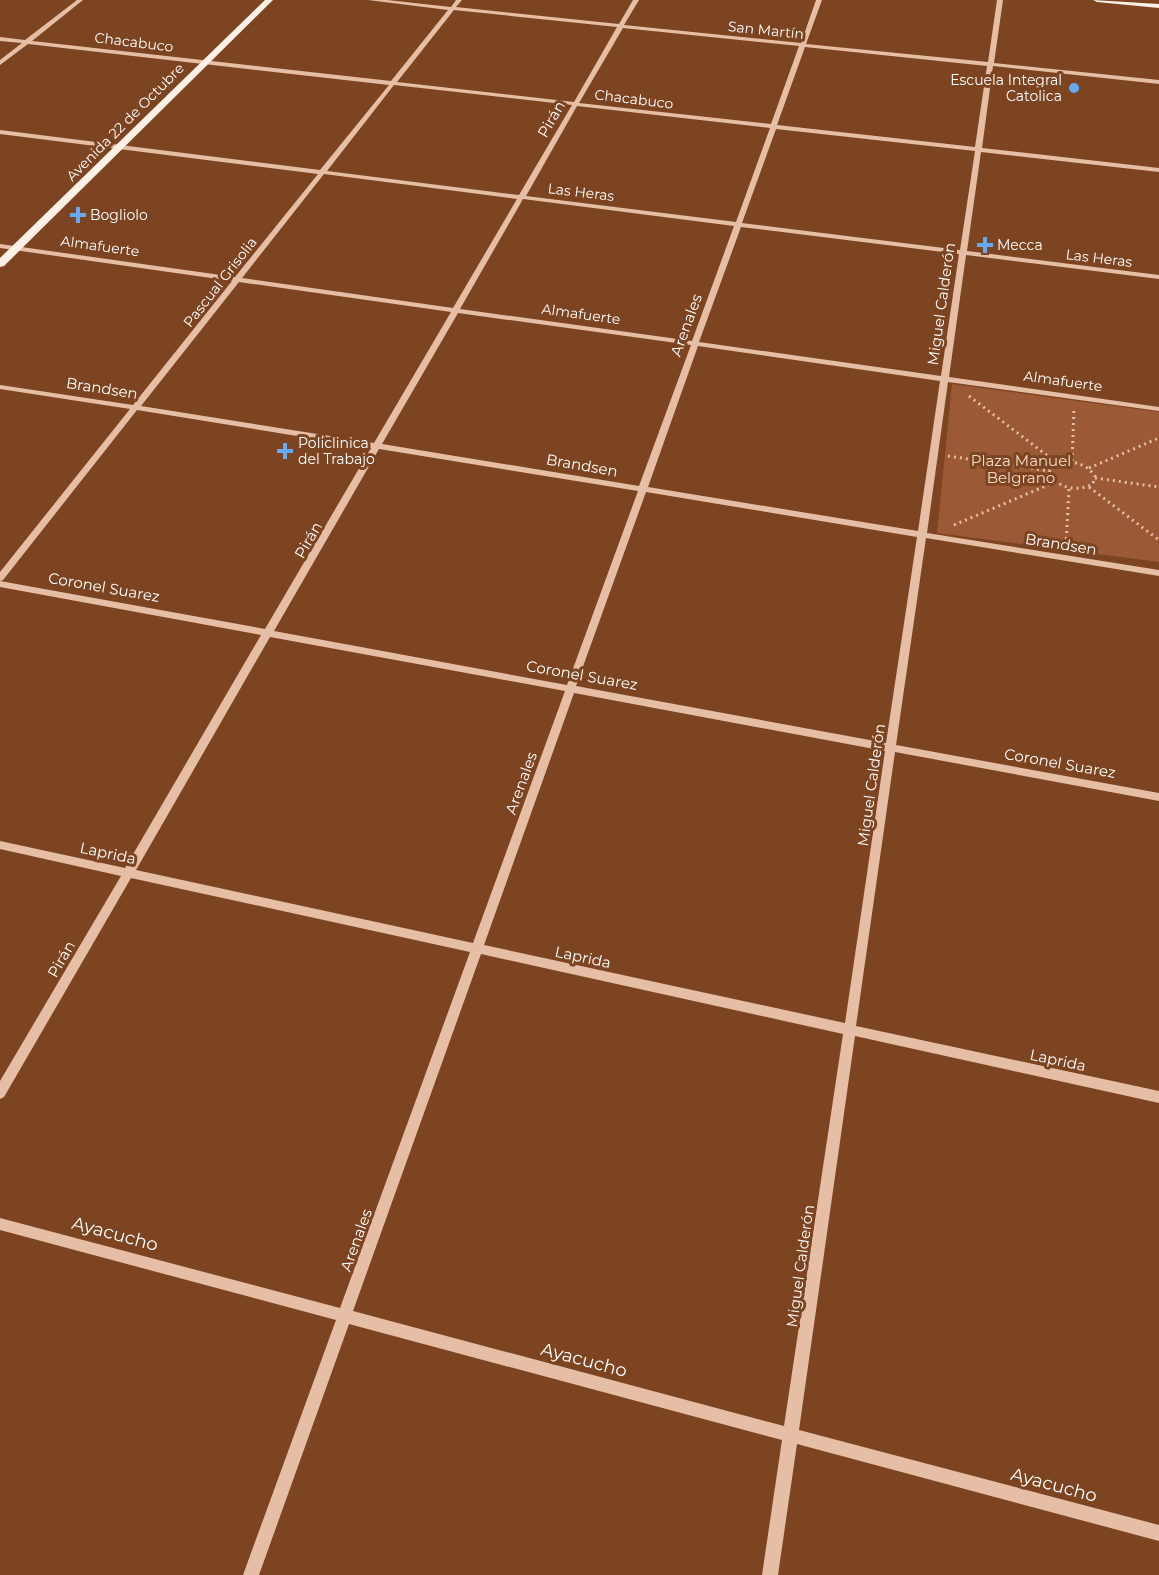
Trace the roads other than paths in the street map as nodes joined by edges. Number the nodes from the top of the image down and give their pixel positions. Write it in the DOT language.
graph roads {
  1 [pos="80,0"];
  2 [pos="269,0"];
  3 [pos="371,0"];
  4 [pos="459,0"];
  5 [pos="636,0"];
  6 [pos="819,0"];
  7 [pos="1000,0"];
  8 [pos="1097,0"];
  9 [pos="1159,6"];
  10 [pos="452,9"];
  11 [pos="620,27"];
  12 [pos="0,39"];
  13 [pos="27,42"];
  14 [pos="803,46"];
  15 [pos="204,62"];
  16 [pos="0,63"];
  17 [pos="991,65"];
  18 [pos="1159,82"];
  19 [pos="392,83"];
  20 [pos="575,104"];
  21 [pos="774,127"];
  22 [pos="0,132"];
  23 [pos="120,147"];
  24 [pos="978,149"];
  25 [pos="1159,170"];
  26 [pos="322,172"];
  27 [pos="522,197"];
  28 [pos="738,224"];
  29 [pos="0,246"];
  30 [pos="16,248"];
  31 [pos="963,253"];
  32 [pos="0,264"];
  33 [pos="1159,277"];
  34 [pos="237,279"];
  35 [pos="456,310"];
  36 [pos="696,344"];
  37 [pos="945,379"];
  38 [pos="0,387"];
  39 [pos="137,407"];
  40 [pos="1159,409"];
  41 [pos="379,445"];
  42 [pos="644,489"];
  43 [pos="922,536"];
  44 [pos="1159,573"];
  45 [pos="0,578"];
  46 [pos="0,584"];
  47 [pos="269,633"];
  48 [pos="571,689"];
  49 [pos="891,748"];
  50 [pos="1159,797"];
  51 [pos="0,845"];
  52 [pos="127,872"];
  53 [pos="477,949"];
  54 [pos="850,1030"];
  55 [pos="0,1093"];
  56 [pos="1159,1097"];
  57 [pos="0,1224"];
  58 [pos="344,1316"];
  59 [pos="791,1435"];
  60 [pos="1159,1533"];
  61 [pos="251,1575"];
  62 [pos="770,1575"];
  1 -- 13 [label="street"];
  2 -- 15 [label="main road, Avenida 22 de Octubre"];
  3 -- 10 [label="street, San Martín"];
  4 -- 10 [label="street, Pascual Grisolia"];
  5 -- 11 [label="street, Pirán"];
  6 -- 14 [label="street, Arenales"];
  7 -- 17 [label="street, Miguel Calderón"];
  8 -- 9 [label="main road"];
  10 -- 11 [label="street, San Martín"];
  10 -- 19 [label="street, Pascual Grisolia"];
  11 -- 14 [label="street, San Martín"];
  11 -- 20 [label="street, Pirán"];
  12 -- 13 [label="street, Chacabuco"];
  13 -- 15 [label="street, Chacabuco"];
  13 -- 16 [label="street"];
  14 -- 17 [label="street, San Martín"];
  14 -- 21 [label="street, Arenales"];
  15 -- 19 [label="street, Chacabuco"];
  15 -- 23 [label="main road, Avenida 22 de Octubre"];
  17 -- 18 [label="street, San Martín"];
  17 -- 24 [label="street, Miguel Calderón"];
  19 -- 20 [label="street, Chacabuco"];
  19 -- 26 [label="street, Pascual Grisolia"];
  20 -- 21 [label="street, Chacabuco"];
  20 -- 27 [label="street, Pirán"];
  21 -- 24 [label="street, Chacabuco"];
  21 -- 28 [label="street, Arenales"];
  22 -- 23 [label="street, Las Heras"];
  23 -- 26 [label="street, Las Heras"];
  23 -- 30 [label="main road, Avenida 22 de Octubre"];
  24 -- 25 [label="street, Chacabuco"];
  24 -- 31 [label="street, Miguel Calderón"];
  26 -- 27 [label="street, Las Heras"];
  26 -- 34 [label="street, Pascual Grisolia"];
  27 -- 28 [label="street, Las Heras"];
  27 -- 35 [label="street, Pirán"];
  28 -- 31 [label="street, Las Heras"];
  28 -- 36 [label="street, Arenales"];
  29 -- 30 [label="street, Almafuerte"];
  30 -- 32 [label="main road, Avenida 22 de Octubre"];
  30 -- 34 [label="street, Almafuerte"];
  31 -- 33 [label="street, Las Heras"];
  31 -- 37 [label="street, Miguel Calderón"];
  34 -- 35 [label="street, Almafuerte"];
  34 -- 39 [label="street, Pascual Grisolia"];
  35 -- 36 [label="street, Almafuerte"];
  35 -- 41 [label="street, Pirán"];
  36 -- 37 [label="street, Almafuerte"];
  36 -- 42 [label="street, Arenales"];
  37 -- 40 [label="street, Almafuerte"];
  37 -- 43 [label="street, Miguel Calderón"];
  38 -- 39 [label="street, Brandsen"];
  39 -- 41 [label="street, Brandsen"];
  39 -- 45 [label="street, Pascual Grisolia"];
  41 -- 42 [label="street, Brandsen"];
  41 -- 47 [label="street, Pirán"];
  42 -- 43 [label="street, Brandsen"];
  42 -- 48 [label="street, Arenales"];
  43 -- 44 [label="street, Brandsen"];
  43 -- 49 [label="street, Miguel Calderón"];
  46 -- 47 [label="street, Coronel Suarez"];
  47 -- 48 [label="street, Coronel Suarez"];
  47 -- 52 [label="street, Pirán"];
  48 -- 49 [label="street, Coronel Suarez"];
  48 -- 53 [label="street, Arenales"];
  49 -- 50 [label="street, Coronel Suarez"];
  49 -- 54 [label="street, Miguel Calderón"];
  51 -- 52 [label="street, Laprida"];
  52 -- 53 [label="street, Laprida"];
  52 -- 55 [label="street, Pirán"];
  53 -- 54 [label="street, Laprida"];
  53 -- 58 [label="street, Arenales"];
  54 -- 56 [label="street, Laprida"];
  54 -- 59 [label="street, Miguel Calderón"];
  57 -- 58 [label="street, Ayacucho"];
  58 -- 59 [label="street, Ayacucho"];
  58 -- 61 [label="street, Arenales"];
  59 -- 60 [label="street, Ayacucho"];
  59 -- 62 [label="street, Miguel Calderón"];
}
